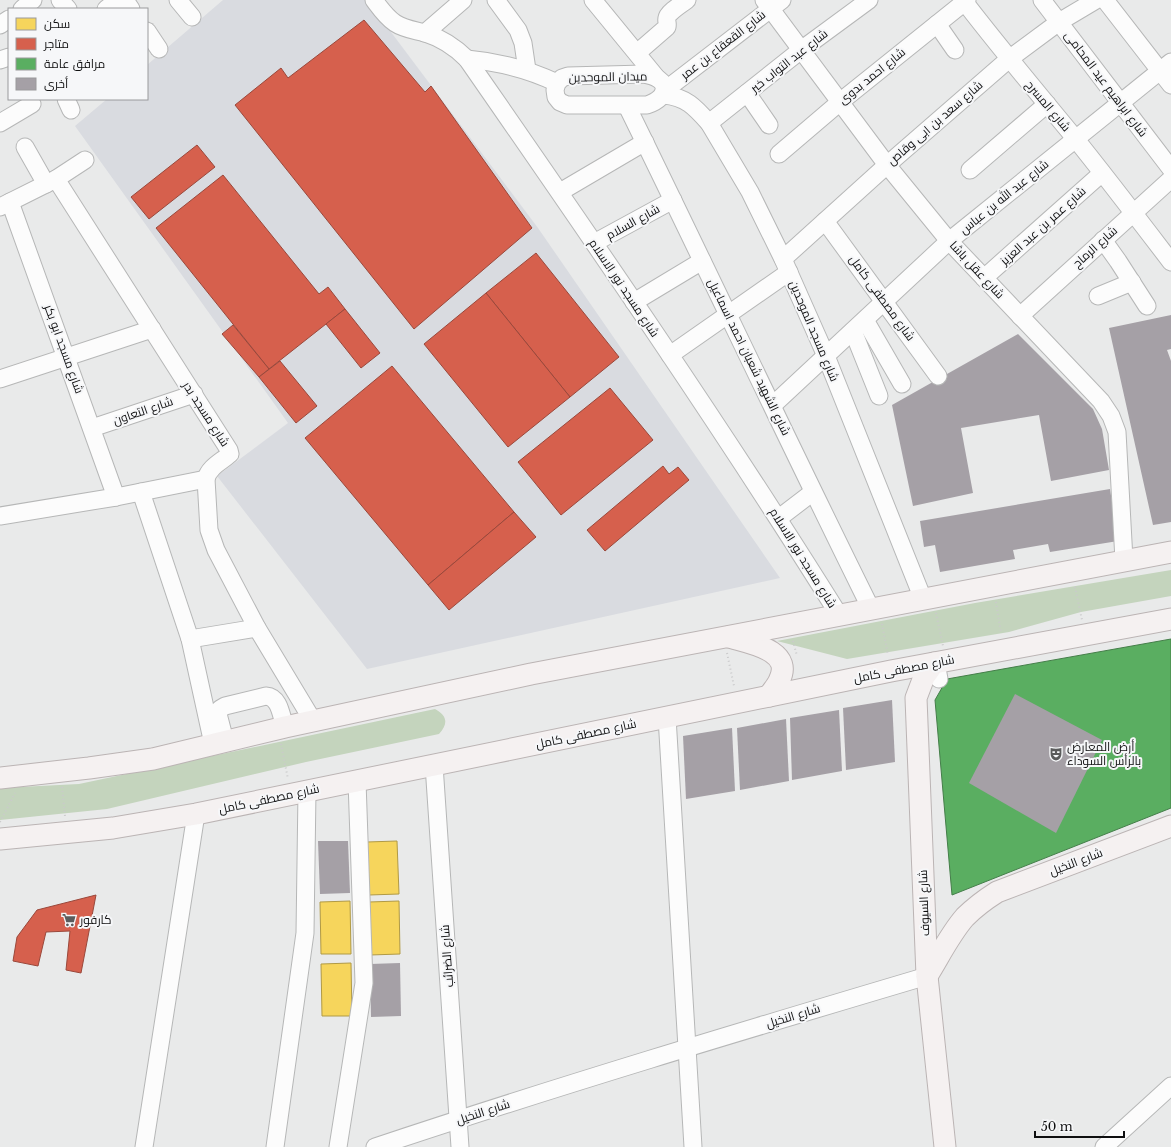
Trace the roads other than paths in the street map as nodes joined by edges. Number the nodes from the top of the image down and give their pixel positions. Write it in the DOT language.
graph roads {
  1 [pos="33,0"];
  2 [pos="60,0"];
  3 [pos="118,0"];
  4 [pos="178,0"];
  5 [pos="374,0"];
  6 [pos="463,0"];
  7 [pos="496,0"];
  8 [pos="687,0"];
  9 [pos="869,0"];
  10 [pos="1042,0"];
  11 [pos="1096,0"];
  12 [pos="1105,0"];
  13 [pos="965,1"];
  14 [pos="600,2"];
  15 [pos="772,3"];
  16 [pos="23,8"];
  17 [pos="67,8"];
  18 [pos="107,8"];
  19 [pos="192,16"];
  20 [pos="1059,22"];
  21 [pos="937,24"];
  22 [pos="148,32"];
  23 [pos="425,34"];
  24 [pos="160,49"];
  25 [pos="801,50"];
  26 [pos="956,50"];
  27 [pos="637,53"];
  28 [pos="468,59"];
  29 [pos="1009,59"];
  30 [pos="1165,66"];
  31 [pos="527,70"];
  32 [pos="557,83"];
  33 [pos="1171,85"];
  34 [pos="661,88"];
  35 [pos="747,93"];
  36 [pos="840,102"];
  37 [pos="1119,102"];
  38 [pos="32,104"];
  39 [pos="1047,104"];
  40 [pos="627,106"];
  41 [pos="0,123"];
  42 [pos="709,123"];
  43 [pos="769,125"];
  44 [pos="1076,139"];
  45 [pos="645,142"];
  46 [pos="25,147"];
  47 [pos="778,154"];
  48 [pos="85,160"];
  49 [pos="886,165"];
  50 [pos="1171,169"];
  51 [pos="970,170"];
  52 [pos="1102,173"];
  53 [pos="1171,179"];
  54 [pos="51,181"];
  55 [pos="560,192"];
  56 [pos="673,200"];
  57 [pos="5,204"];
  58 [pos="1134,212"];
  59 [pos="825,221"];
  60 [pos="1103,240"];
  61 [pos="949,241"];
  62 [pos="594,243"];
  63 [pos="702,260"];
  64 [pos="1171,262"];
  65 [pos="786,265"];
  66 [pos="984,278"];
  67 [pos="1132,282"];
  68 [pos="1098,296"];
  69 [pos="634,302"];
  70 [pos="884,302"];
  71 [pos="1147,306"];
  72 [pos="728,314"];
  73 [pos="1020,316"];
  74 [pos="859,325"];
  75 [pos="152,329"];
  76 [pos="670,355"];
  77 [pos="826,356"];
  78 [pos="66,357"];
  79 [pos="938,376"];
  80 [pos="0,379"];
  81 [pos="902,384"];
  82 [pos="194,394"];
  83 [pos="879,396"];
  84 [pos="773,405"];
  85 [pos="92,428"];
  86 [pos="206,479"];
  87 [pos="141,492"];
  88 [pos="813,492"];
  89 [pos="116,497"];
  90 [pos="0,516"];
  91 [pos="779,518"];
  92 [pos="1171,552"];
  93 [pos="1124,560"];
  94 [pos="928,598"];
  95 [pos="875,608"];
  96 [pos="839,615"];
  97 [pos="1171,619"];
  98 [pos="257,628"];
  99 [pos="726,636"];
  100 [pos="190,639"];
  101 [pos="939,667"];
  102 [pos="769,696"];
  103 [pos="667,717"];
  104 [pos="313,721"];
  105 [pos="282,728"];
  106 [pos="219,743"];
  107 [pos="434,765"];
  108 [pos="0,778"];
  109 [pos="357,781"];
  110 [pos="299,793"];
  111 [pos="196,814"];
  112 [pos="1171,826"];
  113 [pos="28,836"];
  114 [pos="0,839"];
  115 [pos="0,855"];
  116 [pos="927,976"];
  117 [pos="688,1047"];
  118 [pos="1171,1086"];
  119 [pos="458,1119"];
  120 [pos="144,1147"];
  121 [pos="275,1147"];
  122 [pos="338,1147"];
  123 [pos="375,1147"];
  124 [pos="460,1147"];
  125 [pos="694,1147"];
  126 [pos="944,1147"];
  127 [pos="1104,1147"];
  1 -- 16 [label="street"];
  2 -- 17 [label="street"];
  3 -- 18 [label="street"];
  4 -- 19 [label="street"];
  5 -- 23 [label="street, شارع مسجد نور الاسلام"];
  6 -- 23 [label="street"];
  7 -- 31 [label="street"];
  8 -- 27 [label="street"];
  9 -- 25 [label="street, شارع عبد التواب خير"];
  10 -- 20 [label="street, شارع ابراهيم عيد المحامى"];
  11 -- 20 [label="street, شارع سعد بن ابى وقاص"];
  12 -- 30 [label="street"];
  13 -- 21 [label="street, شارع احمد بدوى"];
  13 -- 29 [label="street, شارع المسرح"];
  14 -- 27 [label="street"];
  15 -- 25 [label="street, شارع عقل باشا"];
  15 -- 34 [label="street, شارع القعقاع بن عمر"];
  20 -- 29 [label="street, شارع سعد بن ابى وقاص"];
  20 -- 37 [label="street, شارع ابراهيم عيد المحامى"];
  21 -- 26 [label="street"];
  21 -- 36 [label="street, شارع احمد بدوى"];
  22 -- 24 [label="street"];
  23 -- 28 [label="street, شارع مسجد نور الاسلام"];
  25 -- 35 [label="street, شارع عبد التواب خير"];
  25 -- 36 [label="street, شارع عقل باشا"];
  27 -- 34 [label="street"];
  28 -- 31 [label="street, ميدان الموحدين"];
  28 -- 55 [label="street, شارع مسجد نور الاسلام"];
  29 -- 39 [label="street, شارع المسرح"];
  29 -- 49 [label="street, شارع سعد بن ابى وقاص"];
  30 -- 33 [label="street"];
  30 -- 37 [label="street, شارع عبد الله بن عباس"];
  31 -- 32 [label="street, ميدان الموحدين"];
  32 -- 34 [label="street, ميدان الموحدين"];
  32 -- 40 [label="street, ميدان الموحدين"];
  34 -- 40 [label="street, ميدان الموحدين"];
  34 -- 42 [label="street, شارع مسجد الموحدين"];
  35 -- 42 [label="street, شارع عبد التواب خير"];
  35 -- 43 [label="street"];
  36 -- 47 [label="street, شارع احمد بدوى"];
  36 -- 49 [label="street, شارع عقل باشا"];
  37 -- 44 [label="street, شارع عبد الله بن عباس"];
  37 -- 50 [label="street, شارع ابراهيم عيد المحامى"];
  38 -- 41 [label="street"];
  39 -- 44 [label="street, شارع المسرح"];
  39 -- 51 [label="street"];
  40 -- 45 [label="street, شارع الشهيد شعبان احمد اسماعيل"];
  42 -- 65 [label="street, شارع مسجد الموحدين"];
  44 -- 52 [label="street, شارع المسرح"];
  44 -- 61 [label="street, شارع عبد الله بن عباس"];
  45 -- 55 [label="street"];
  45 -- 56 [label="street, شارع الشهيد شعبان احمد اسماعيل"];
  46 -- 54 [label="street, شارع مسجد بدر"];
  48 -- 54 [label="street"];
  49 -- 59 [label="street, شارع سعد بن ابى وقاص"];
  49 -- 61 [label="street, شارع عقل باشا"];
  52 -- 58 [label="street, شارع المسرح"];
  52 -- 66 [label="street, شارع عمر بن عبد العزيز"];
  53 -- 58 [label="street, شارع الرماح"];
  54 -- 57 [label="street"];
  54 -- 75 [label="street, شارع مسجد بدر"];
  55 -- 62 [label="street, شارع مسجد نور الاسلام"];
  56 -- 62 [label="street, شارع السلام"];
  56 -- 63 [label="street, شارع الشهيد شعبان احمد اسماعيل"];
  57 -- 78 [label="street, شارع مسجد ابو بكر"];
  58 -- 60 [label="street, شارع الرماح"];
  58 -- 64 [label="street, شارع المسرح"];
  59 -- 65 [label="street, شارع سعد بن ابى وقاص"];
  59 -- 70 [label="street, شارع مصطفى كامل"];
  60 -- 67 [label="street"];
  60 -- 73 [label="street, شارع الرماح"];
  61 -- 66 [label="street, شارع عقل باشا"];
  61 -- 70 [label="street, شارع عبد الله بن عباس"];
  62 -- 69 [label="street, شارع مسجد نور الاسلام"];
  63 -- 69 [label="street"];
  63 -- 72 [label="street, شارع الشهيد شعبان احمد اسماعيل"];
  65 -- 72 [label="street, شارع سعد بن ابى وقاص"];
  65 -- 77 [label="street, شارع مسجد الموحدين"];
  66 -- 73 [label="street, شارع عقل باشا"];
  67 -- 68 [label="street"];
  67 -- 71 [label="street"];
  69 -- 76 [label="street, شارع مسجد نور الاسلام"];
  70 -- 74 [label="street, شارع عبد الله بن عباس"];
  70 -- 79 [label="street, شارع مصطفى كامل"];
  72 -- 76 [label="street, شارع سعد بن ابى وقاص"];
  72 -- 84 [label="street, شارع الشهيد شعبان احمد اسماعيل"];
  73 -- 93 [label="street, شارع عقل باشا"];
  74 -- 77 [label="street, شارع عبد الله بن عباس"];
  74 -- 81 [label="street"];
  74 -- 83 [label="street"];
  75 -- 78 [label="street"];
  75 -- 82 [label="street, شارع مسجد بدر"];
  76 -- 91 [label="street, شارع مسجد نور الاسلام"];
  77 -- 84 [label="street, شارع عبد الله بن عباس"];
  77 -- 94 [label="street, شارع مسجد الموحدين"];
  78 -- 80 [label="street"];
  78 -- 85 [label="street, شارع مسجد ابو بكر"];
  82 -- 85 [label="street, شارع التعاون"];
  82 -- 86 [label="street, شارع مسجد بدر"];
  84 -- 88 [label="street, شارع الشهيد شعبان احمد اسماعيل"];
  85 -- 89 [label="street, شارع مسجد ابو بكر"];
  86 -- 87 [label="street"];
  86 -- 98 [label="street"];
  87 -- 89 [label="street"];
  87 -- 100 [label="street"];
  88 -- 91 [label="street"];
  88 -- 95 [label="street, شارع الشهيد شعبان احمد اسماعيل"];
  89 -- 90 [label="street"];
  91 -- 96 [label="street, شارع مسجد نور الاسلام"];
  92 -- 93 [label="main road"];
  93 -- 94 [label="main road"];
  94 -- 95 [label="main road"];
  95 -- 96 [label="main road"];
  96 -- 99 [label="main road"];
  97 -- 101 [label="main road, شارع مصطفى كامل"];
  98 -- 100 [label="street"];
  98 -- 104 [label="street"];
  99 -- 102 [label="main road"];
  99 -- 104 [label="main road"];
  100 -- 106 [label="street"];
  101 -- 102 [label="main road, شارع مصطفى كامل"];
  101 -- 116 [label="main road, شارع السيوف"];
  102 -- 103 [label="main road, شارع مصطفى كامل"];
  103 -- 107 [label="main road, شارع مصطفى كامل"];
  103 -- 117 [label="street"];
  104 -- 105 [label="main road"];
  105 -- 106 [label="main road"];
  105 -- 106 [label="street"];
  106 -- 108 [label="main road"];
  107 -- 109 [label="main road, شارع مصطفى كامل"];
  107 -- 119 [label="street, شارع الضرائب"];
  109 -- 110 [label="main road, شارع مصطفى كامل"];
  109 -- 122 [label="street"];
  110 -- 111 [label="main road, شارع مصطفى كامل"];
  110 -- 121 [label="street"];
  111 -- 113 [label="main road, شارع مصطفى كامل"];
  111 -- 120 [label="street"];
  112 -- 116 [label="main road, شارع النخيل"];
  113 -- 114 [label="main road, شارع مصطفى كامل"];
  113 -- 115 [label="main road"];
  116 -- 117 [label="street, شارع النخيل"];
  116 -- 126 [label="main road, شارع السيوف"];
  117 -- 119 [label="street, شارع النخيل"];
  117 -- 125 [label="street"];
  118 -- 127 [label="street"];
  119 -- 123 [label="street, شارع النخيل"];
  119 -- 124 [label="street, شارع الضرائب"];
}
